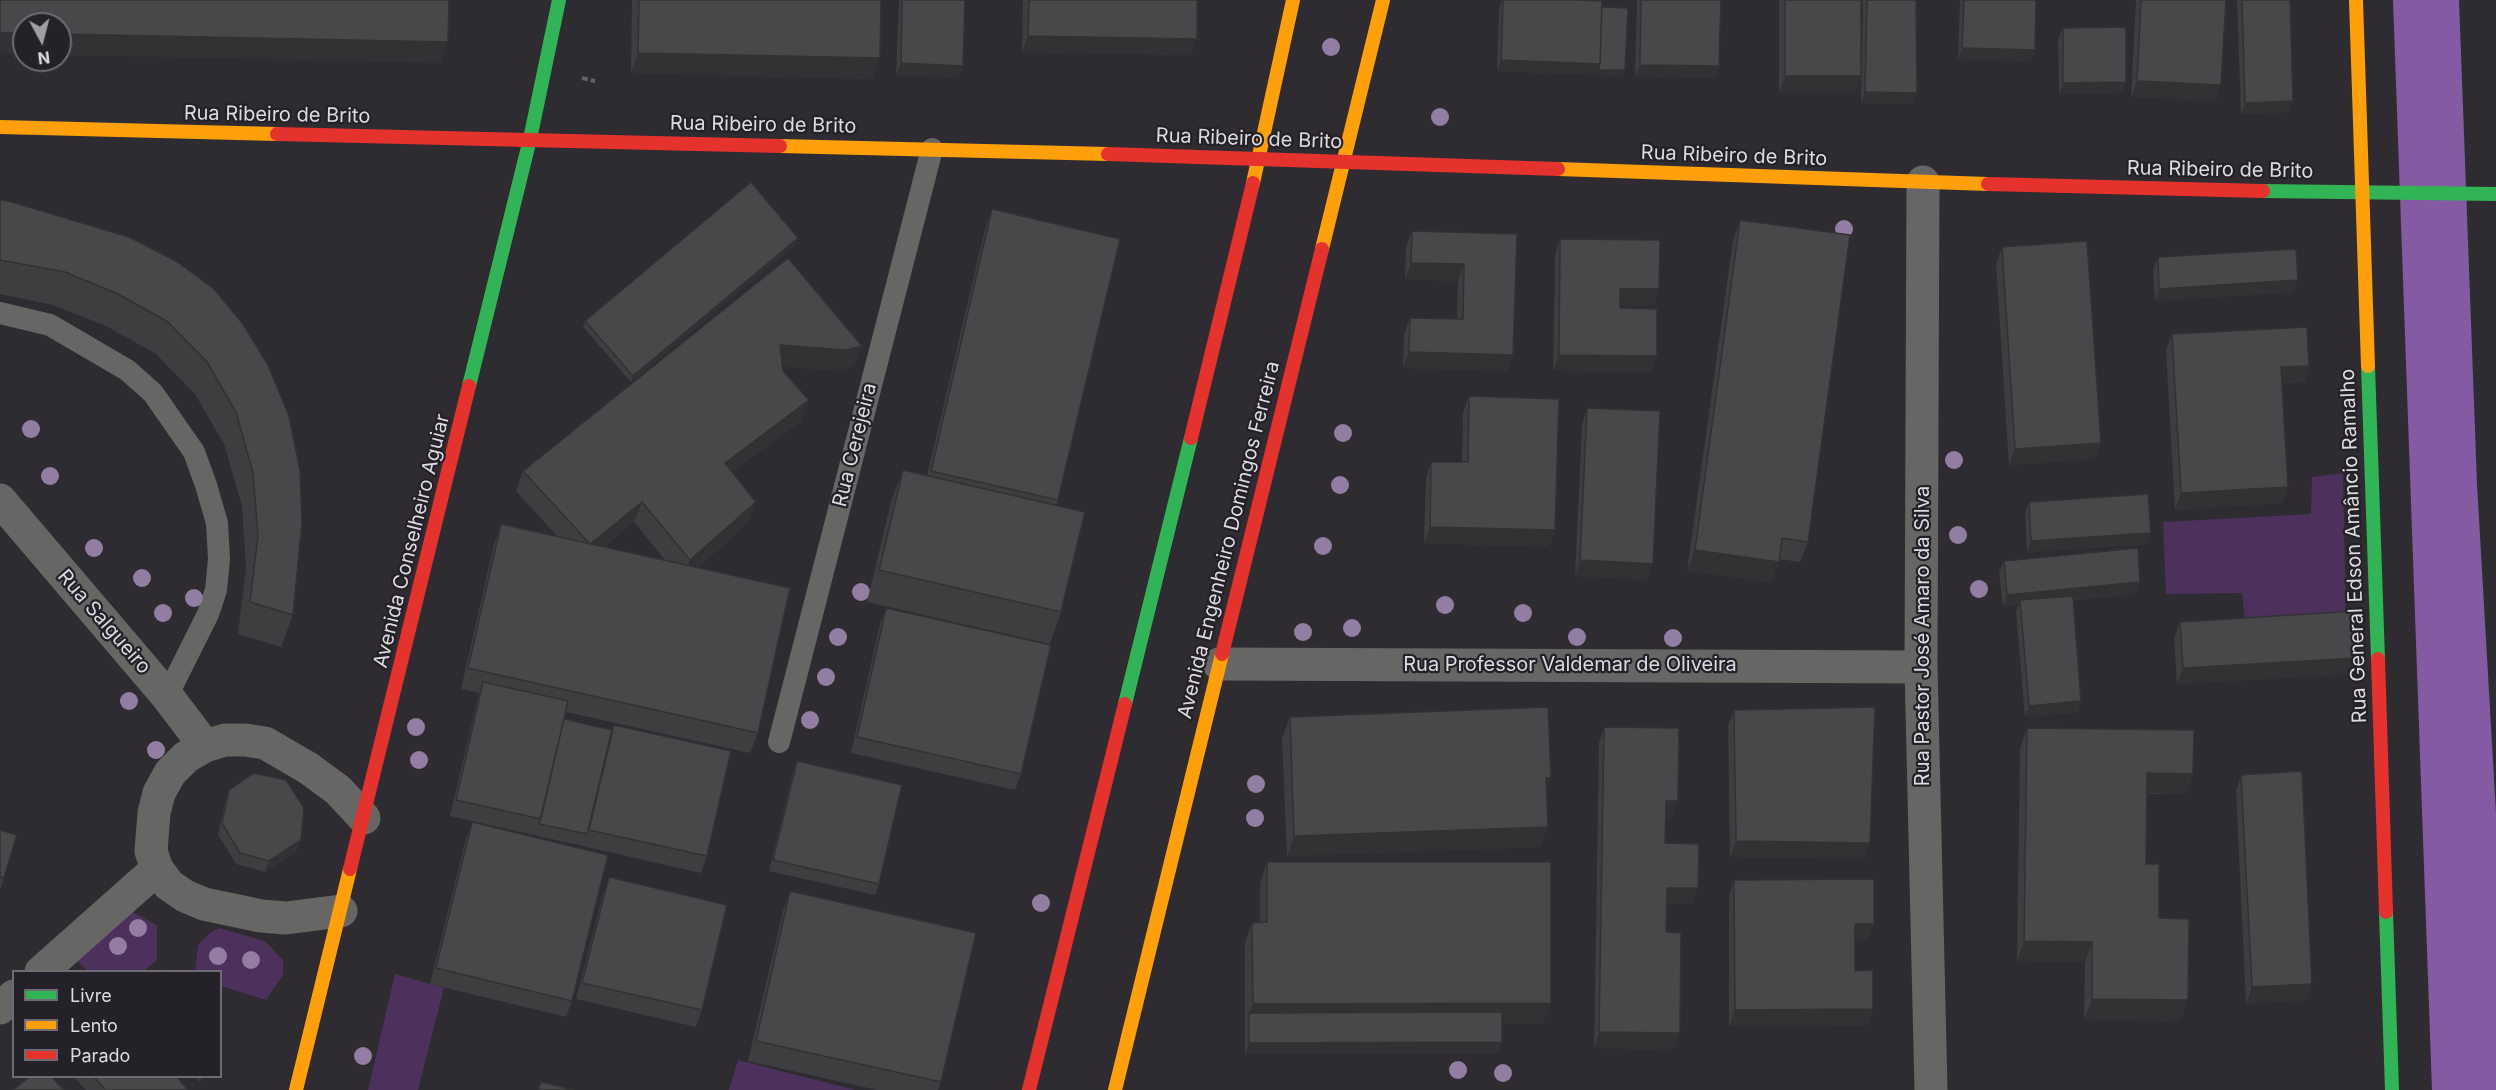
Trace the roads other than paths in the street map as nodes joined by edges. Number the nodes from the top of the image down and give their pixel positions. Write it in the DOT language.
graph roads {
  1 [pos="559,0"];
  2 [pos="1293,0"];
  3 [pos="1383,0"];
  4 [pos="2356,0"];
  5 [pos="0,127"];
  6 [pos="530,139"];
  7 [pos="932,149"];
  8 [pos="1259,158"];
  9 [pos="1342,162"];
  10 [pos="1923,182"];
  11 [pos="2361,193"];
  12 [pos="2494,194"];
  13 [pos="0,313"];
  14 [pos="0,501"];
  15 [pos="1219,664"];
  16 [pos="1921,667"];
  17 [pos="167,696"];
  18 [pos="779,742"];
  19 [pos="205,746"];
  20 [pos="364,818"];
  21 [pos="157,869"];
  22 [pos="342,911"];
  23 [pos="43,970"];
  24 [pos="12,998"];
  25 [pos="0,1008"];
  26 [pos="296,1090"];
  27 [pos="1029,1090"];
  28 [pos="1115,1090"];
  29 [pos="1931,1090"];
  30 [pos="2392,1090"];
  1 -- 6 [label="main road, Avenida Conselheiro Aguiar"];
  2 -- 8 [label="main road"];
  3 -- 9 [label="main road, Avenida Engenheiro Domingos Ferreira"];
  4 -- 11 [label="main road, Rua General Edson Amâncio Ramalho"];
  5 -- 6 [label="main road, Rua Ribeiro de Brito"];
  6 -- 7 [label="main road, Rua Ribeiro de Brito"];
  6 -- 20 [label="main road, Avenida Conselheiro Aguiar"];
  7 -- 8 [label="main road, Rua Ribeiro de Brito"];
  7 -- 18 [label="lane, Rua Cerejeira"];
  8 -- 9 [label="main road, Rua Ribeiro de Brito"];
  8 -- 27 [label="main road"];
  9 -- 10 [label="main road, Rua Ribeiro de Brito"];
  9 -- 15 [label="main road, Avenida Engenheiro Domingos Ferreira"];
  10 -- 11 [label="main road, Rua Ribeiro de Brito"];
  10 -- 16 [label="street, Rua Pastor José Amaro da Silva"];
  11 -- 12 [label="main road, Rua Ribeiro de Brito"];
  11 -- 30 [label="main road, Rua General Edson Amâncio Ramalho"];
  13 -- 17 [label="lane"];
  14 -- 17 [label="street, Rua Salgueiro"];
  15 -- 16 [label="street, Rua Professor Valdemar de Oliveira"];
  15 -- 28 [label="main road, Avenida Engenheiro Domingos Ferreira"];
  16 -- 29 [label="street, Rua Pastor José Amaro da Silva"];
  17 -- 19 [label="street, Rua Salgueiro"];
  19 -- 20 [label="street"];
  19 -- 21 [label="street"];
  20 -- 22 [label="main road, Avenida Conselheiro Aguiar"];
  21 -- 22 [label="street"];
  21 -- 23 [label="street"];
  22 -- 26 [label="main road, Avenida Conselheiro Aguiar"];
  24 -- 25 [label="street"];
}
